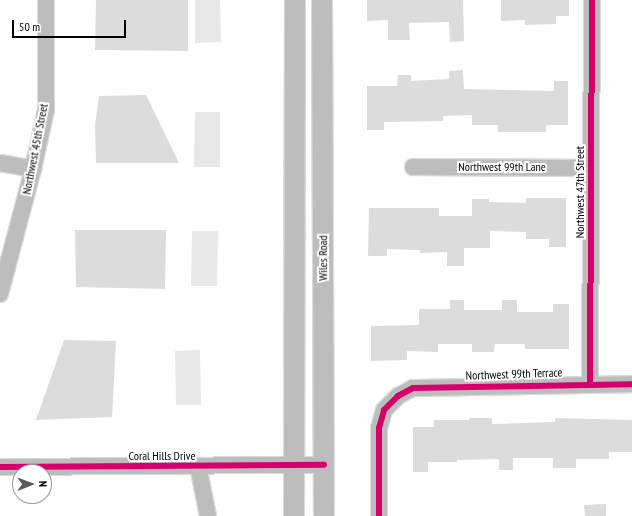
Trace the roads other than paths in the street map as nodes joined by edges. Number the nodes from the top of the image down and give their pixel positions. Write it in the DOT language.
graph roads {
  1 [pos="46,0"];
  2 [pos="295,0"];
  3 [pos="322,0"];
  4 [pos="592,0"];
  5 [pos="295,50"];
  6 [pos="322,50"];
  7 [pos="0,163"];
  8 [pos="413,167"];
  9 [pos="590,168"];
  10 [pos="33,169"];
  11 [pos="0,294"];
  12 [pos="590,383"];
  13 [pos="632,384"];
  14 [pos="324,465"];
  15 [pos="198,466"];
  16 [pos="294,466"];
  17 [pos="0,468"];
  18 [pos="208,516"];
  19 [pos="294,516"];
  20 [pos="324,516"];
  21 [pos="379,516"];
  1 -- 10 [label="street, Northwest 45th Street"];
  2 -- 5 [label="main road"];
  3 -- 6 [label="main road, Wiles Road"];
  4 -- 9 [label="street, Northwest 47th Street"];
  5 -- 6 [label="main road"];
  5 -- 16 [label="main road"];
  6 -- 14 [label="main road, Wiles Road"];
  7 -- 10 [label="street"];
  8 -- 9 [label="street, Northwest 99th Lane"];
  9 -- 12 [label="street, Northwest 47th Street"];
  10 -- 11 [label="street, Northwest 45th Street"];
  12 -- 13 [label="street, Northwest 99th Terrace"];
  12 -- 21 [label="street, Northwest 99th Terrace"];
  14 -- 16 [label="street, Coral Hills Drive"];
  14 -- 20 [label="main road, Wiles Road"];
  15 -- 16 [label="street, Coral Hills Drive"];
  15 -- 17 [label="street, Coral Hills Drive"];
  15 -- 18 [label="street"];
  16 -- 19 [label="main road"];
}
